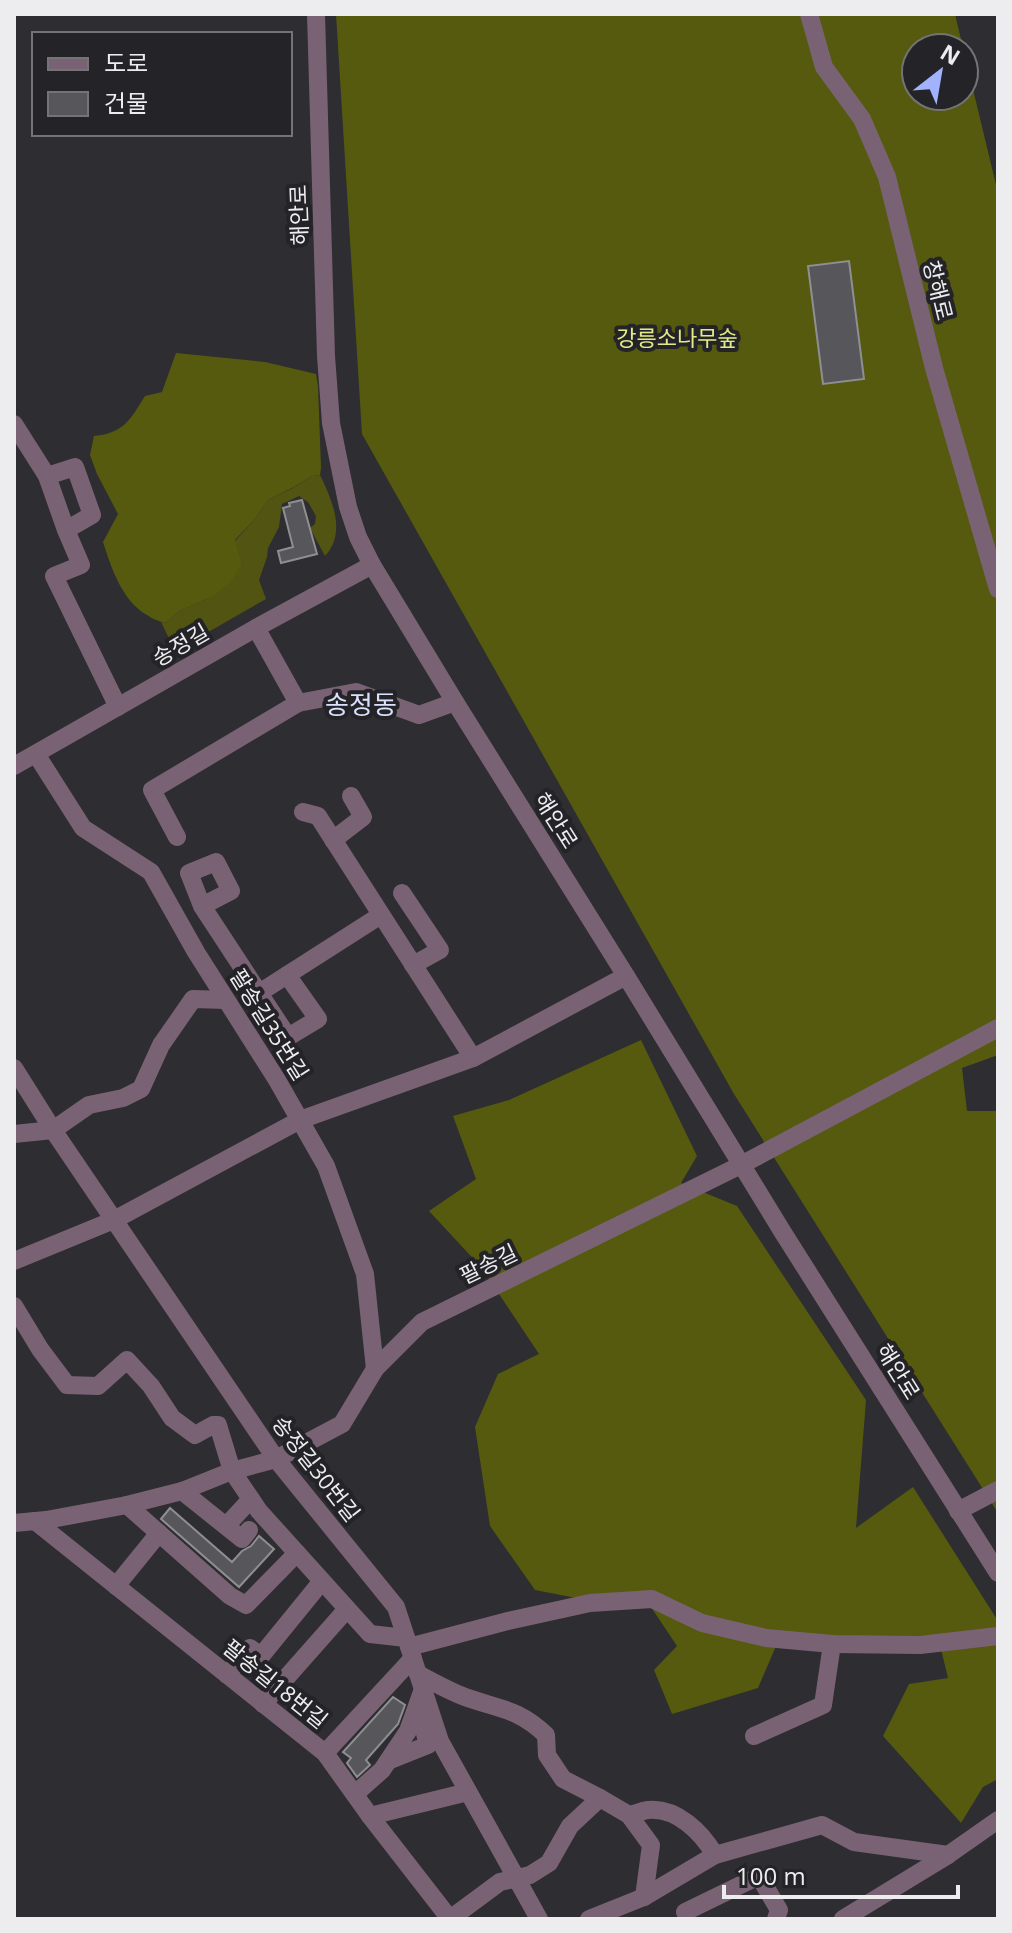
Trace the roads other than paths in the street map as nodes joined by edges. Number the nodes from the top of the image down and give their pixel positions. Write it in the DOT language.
graph roads {
  1 [pos="316,14"];
  2 [pos="809,14"];
  3 [pos="14,424"];
  4 [pos="47,476"];
  5 [pos="66,530"];
  6 [pos="372,565"];
  7 [pos="998,589"];
  8 [pos="256,628"];
  9 [pos="455,702"];
  10 [pos="298,703"];
  11 [pos="118,707"];
  12 [pos="36,754"];
  13 [pos="14,766"];
  14 [pos="351,796"];
  15 [pos="303,812"];
  16 [pos="177,837"];
  17 [pos="333,840"];
  18 [pos="402,893"];
  19 [pos="202,906"];
  20 [pos="381,915"];
  21 [pos="413,965"];
  22 [pos="287,975"];
  23 [pos="626,976"];
  24 [pos="259,993"];
  25 [pos="226,1000"];
  26 [pos="998,1028"];
  27 [pos="473,1058"];
  28 [pos="14,1068"];
  29 [pos="300,1120"];
  30 [pos="53,1130"];
  31 [pos="14,1134"];
  32 [pos="741,1165"];
  33 [pos="114,1220"];
  34 [pos="14,1261"];
  35 [pos="14,1306"];
  36 [pos="375,1369"];
  37 [pos="276,1459"];
  38 [pos="232,1471"];
  39 [pos="998,1490"];
  40 [pos="182,1491"];
  41 [pos="251,1499"];
  42 [pos="127,1505"];
  43 [pos="958,1511"];
  44 [pos="35,1521"];
  45 [pos="14,1523"];
  46 [pos="226,1526"];
  47 [pos="249,1530"];
  48 [pos="159,1533"];
  49 [pos="297,1553"];
  50 [pos="998,1573"];
  51 [pos="322,1581"];
  52 [pos="116,1586"];
  53 [pos="347,1609"];
  54 [pos="998,1636"];
  55 [pos="832,1644"];
  56 [pos="414,1668"];
  57 [pos="227,1675"];
  58 [pos="263,1704"];
  59 [pos="754,1736"];
  60 [pos="325,1753"];
  61 [pos="468,1792"];
  62 [pos="355,1794"];
  63 [pos="600,1798"];
  64 [pos="629,1815"];
  65 [pos="370,1816"];
  66 [pos="998,1820"];
  67 [pos="715,1855"];
  68 [pos="948,1855"];
  69 [pos="515,1877"];
  70 [pos="644,1897"];
  71 [pos="685,1912"];
  72 [pos="450,1919"];
  73 [pos="539,1919"];
  74 [pos="589,1919"];
  75 [pos="776,1919"];
  76 [pos="843,1919"];
  1 -- 6 [label="street, 해안로"];
  2 -- 7 [label="street, 창해로"];
  3 -- 4 [label="street"];
  4 -- 5 [label="street"];
  4 -- 5 [label="street"];
  5 -- 11 [label="street"];
  6 -- 8 [label="street, 송정길"];
  6 -- 9 [label="street, 해안로"];
  8 -- 10 [label="street"];
  8 -- 11 [label="street, 송정길"];
  9 -- 10 [label="street"];
  9 -- 23 [label="street, 해안로"];
  10 -- 16 [label="street"];
  11 -- 12 [label="street, 송정길"];
  12 -- 13 [label="street, 송정길"];
  12 -- 25 [label="street, 팔송길35번길"];
  14 -- 17 [label="street"];
  15 -- 17 [label="street"];
  17 -- 20 [label="street"];
  18 -- 21 [label="street"];
  19 -- 24 [label="street"];
  20 -- 21 [label="street"];
  20 -- 22 [label="street"];
  21 -- 27 [label="street"];
  22 -- 24 [label="street"];
  22 -- 24 [label="street"];
  23 -- 27 [label="street"];
  23 -- 32 [label="street, 해안로"];
  25 -- 29 [label="street, 팔송길35번길"];
  25 -- 30 [label="street"];
  26 -- 32 [label="street, 팔송길"];
  27 -- 29 [label="street"];
  28 -- 30 [label="street, 송정길30번길"];
  29 -- 33 [label="street"];
  29 -- 36 [label="street, 팔송길35번길"];
  30 -- 31 [label="street"];
  30 -- 33 [label="street, 송정길30번길"];
  32 -- 36 [label="street, 팔송길"];
  32 -- 43 [label="street, 해안로"];
  33 -- 34 [label="street"];
  33 -- 37 [label="street, 송정길30번길"];
  35 -- 38 [label="street"];
  36 -- 37 [label="street, 팔송길"];
  37 -- 38 [label="street, 팔송길"];
  37 -- 56 [label="street, 송정길30번길"];
  38 -- 40 [label="street, 팔송길"];
  38 -- 41 [label="street"];
  39 -- 43 [label="street"];
  40 -- 42 [label="street, 팔송길"];
  40 -- 46 [label="street"];
  41 -- 46 [label="street"];
  41 -- 49 [label="street"];
  42 -- 44 [label="street, 팔송길"];
  42 -- 48 [label="street"];
  43 -- 50 [label="street, 해안로"];
  44 -- 45 [label="street, 팔송길"];
  44 -- 52 [label="street, 팔송길18번길"];
  46 -- 47 [label="street"];
  48 -- 49 [label="street"];
  48 -- 52 [label="street"];
  49 -- 51 [label="street"];
  51 -- 53 [label="street"];
  51 -- 57 [label="street"];
  52 -- 57 [label="street, 팔송길18번길"];
  53 -- 56 [label="street"];
  53 -- 58 [label="street"];
  54 -- 55 [label="street"];
  55 -- 56 [label="street"];
  55 -- 59 [label="street"];
  56 -- 60 [label="street"];
  56 -- 61 [label="street, 송정길30번길"];
  56 -- 62 [label="street"];
  56 -- 63 [label="street"];
  57 -- 58 [label="street, 팔송길18번길"];
  58 -- 60 [label="street, 팔송길18번길"];
  60 -- 62 [label="street, 팔송길18번길"];
  61 -- 65 [label="street"];
  61 -- 69 [label="street, 송정길30번길"];
  62 -- 65 [label="street, 팔송길18번길"];
  63 -- 64 [label="street"];
  63 -- 69 [label="street"];
  64 -- 67 [label="street"];
  64 -- 70 [label="street"];
  65 -- 72 [label="street, 팔송길18번길"];
  66 -- 68 [label="street"];
  67 -- 68 [label="street"];
  67 -- 70 [label="street"];
  68 -- 76 [label="street"];
  69 -- 72 [label="street"];
  69 -- 73 [label="street, 송정길30번길"];
  70 -- 74 [label="street"];
  71 -- 75 [label="street"];
}
